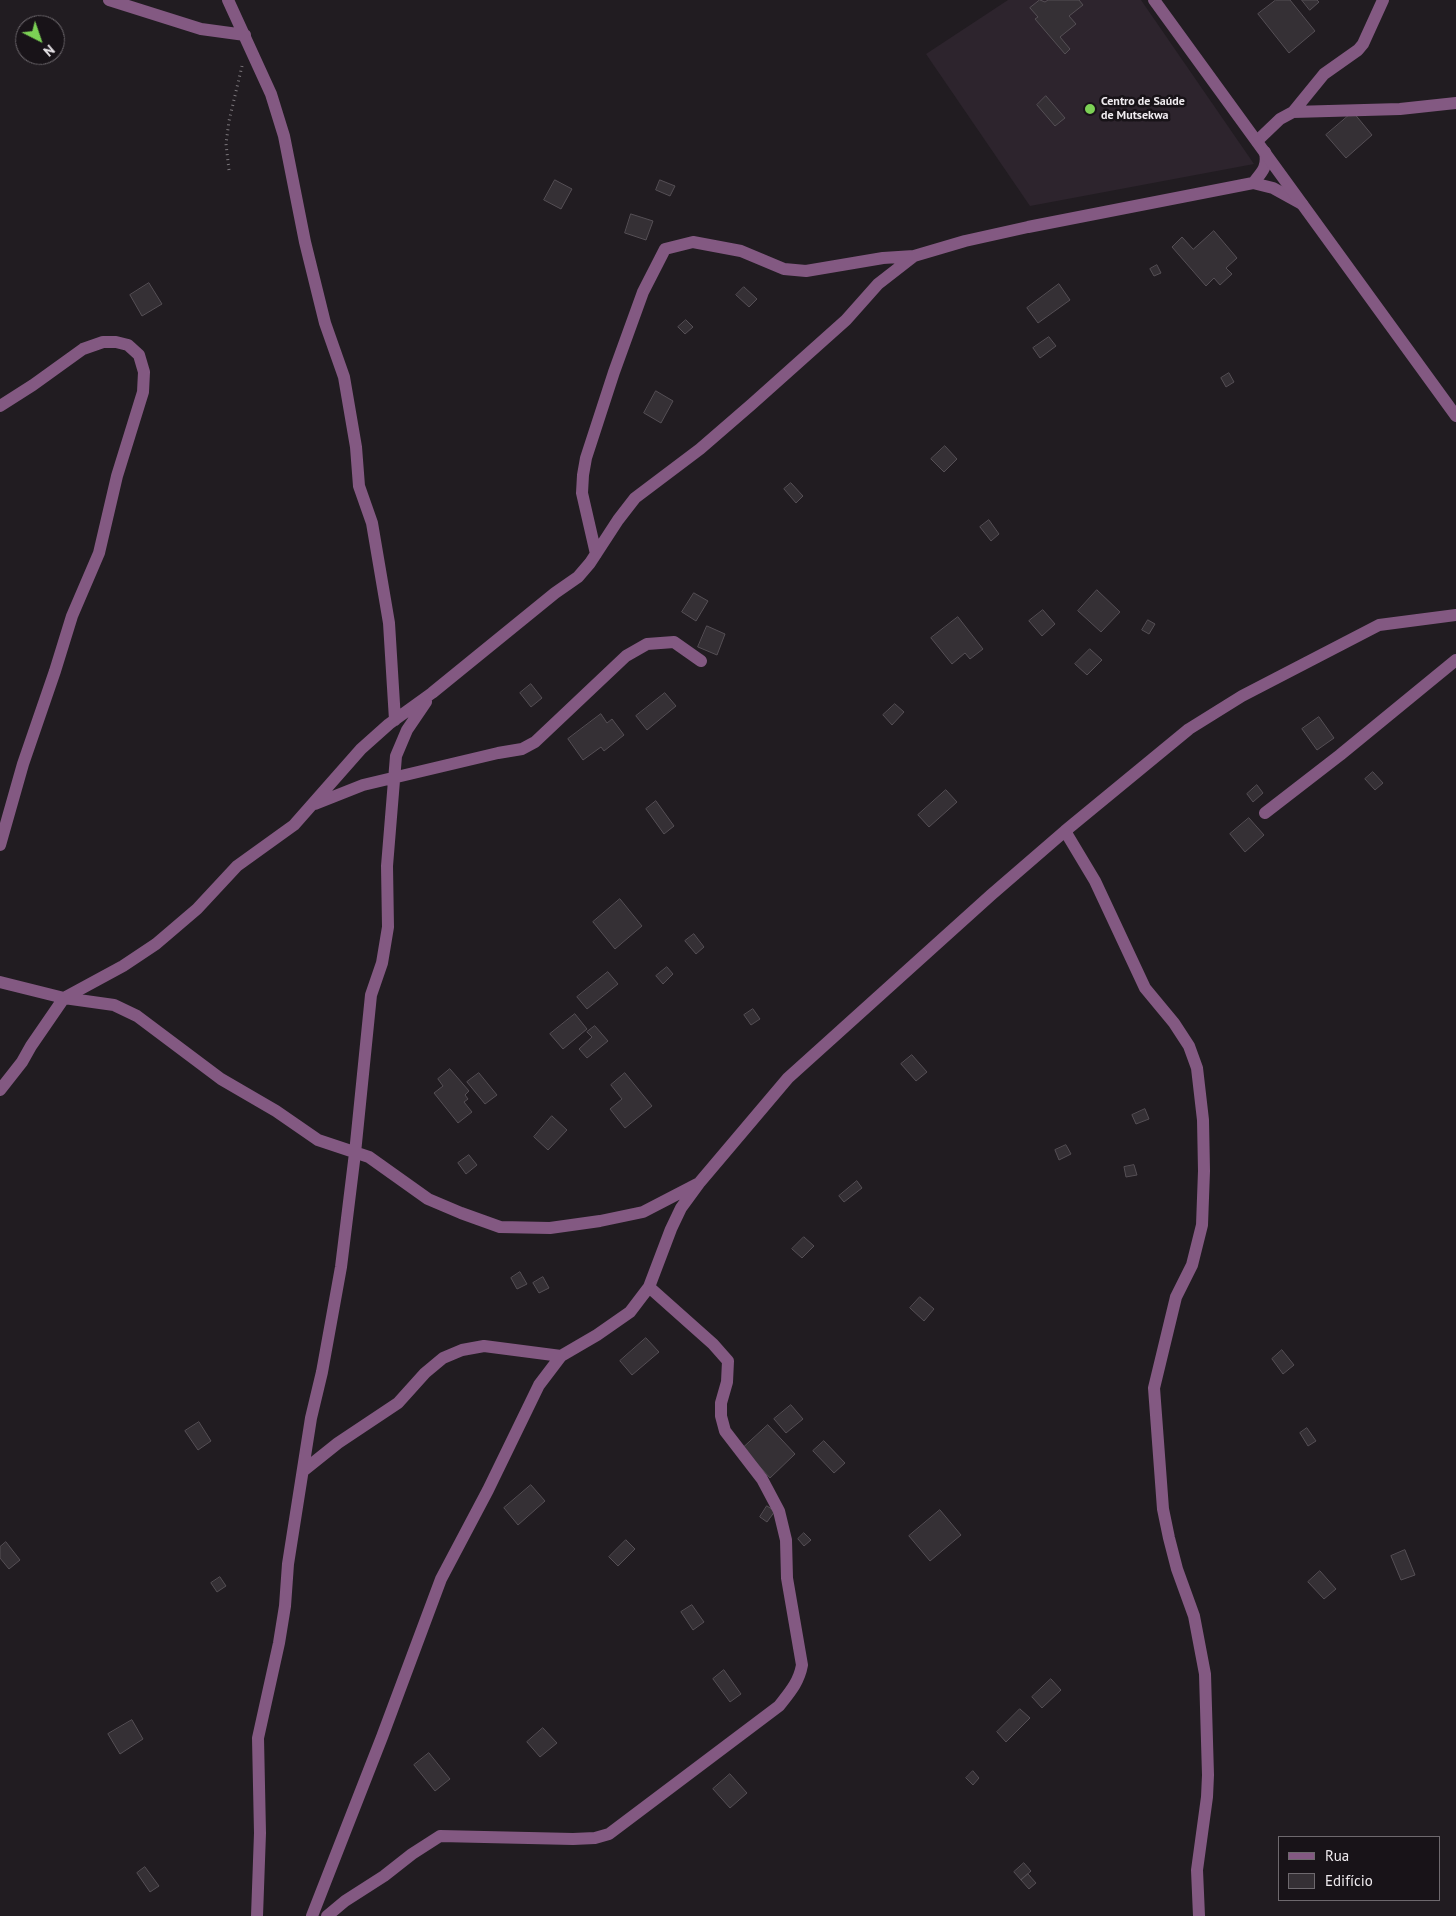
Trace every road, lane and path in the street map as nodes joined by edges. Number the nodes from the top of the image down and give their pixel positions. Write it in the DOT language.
graph roads {
  1 [pos="109,0"];
  2 [pos="228,0"];
  3 [pos="1154,0"];
  4 [pos="1383,0"];
  5 [pos="244,35"];
  6 [pos="242,63"];
  7 [pos="1456,103"];
  8 [pos="1293,112"];
  9 [pos="1256,141"];
  10 [pos="1265,152"];
  11 [pos="228,170"];
  12 [pos="1253,183"];
  13 [pos="1302,204"];
  14 [pos="914,256"];
  15 [pos="0,406"];
  16 [pos="1456,416"];
  17 [pos="596,554"];
  18 [pos="1456,615"];
  19 [pos="1456,660"];
  20 [pos="701,661"];
  21 [pos="432,693"];
  22 [pos="396,720"];
  23 [pos="394,778"];
  24 [pos="313,805"];
  25 [pos="1265,813"];
  26 [pos="1065,831"];
  27 [pos="0,845"];
  28 [pos="0,982"];
  29 [pos="64,998"];
  30 [pos="0,1090"];
  31 [pos="355,1153"];
  32 [pos="700,1182"];
  33 [pos="649,1287"];
  34 [pos="561,1356"];
  35 [pos="303,1471"];
  36 [pos="257,1916"];
  37 [pos="312,1916"];
  38 [pos="327,1916"];
  39 [pos="1199,1916"];
  1 -- 5 [label="street"];
  2 -- 5 [label="street"];
  3 -- 9 [label="street"];
  4 -- 8 [label="street"];
  5 -- 22 [label="street"];
  6 -- 11 [label="path"];
  7 -- 8 [label="street"];
  8 -- 9 [label="street"];
  9 -- 10 [label="street"];
  10 -- 12 [label="street"];
  10 -- 13 [label="street"];
  12 -- 13 [label="street"];
  12 -- 14 [label="street"];
  13 -- 16 [label="street"];
  14 -- 17 [label="street"];
  14 -- 17 [label="street"];
  15 -- 27 [label="street"];
  17 -- 21 [label="street"];
  18 -- 26 [label="street"];
  19 -- 25 [label="street"];
  20 -- 23 [label="street"];
  21 -- 22 [label="street"];
  21 -- 23 [label="street"];
  22 -- 24 [label="street"];
  23 -- 24 [label="street"];
  23 -- 31 [label="street"];
  24 -- 29 [label="street"];
  26 -- 32 [label="street"];
  26 -- 39 [label="street"];
  28 -- 29 [label="street"];
  29 -- 30 [label="street"];
  29 -- 31 [label="street"];
  31 -- 32 [label="street"];
  31 -- 35 [label="street"];
  32 -- 33 [label="street"];
  33 -- 34 [label="street"];
  33 -- 38 [label="street"];
  34 -- 35 [label="street"];
  34 -- 37 [label="street"];
  35 -- 36 [label="street"];
}
